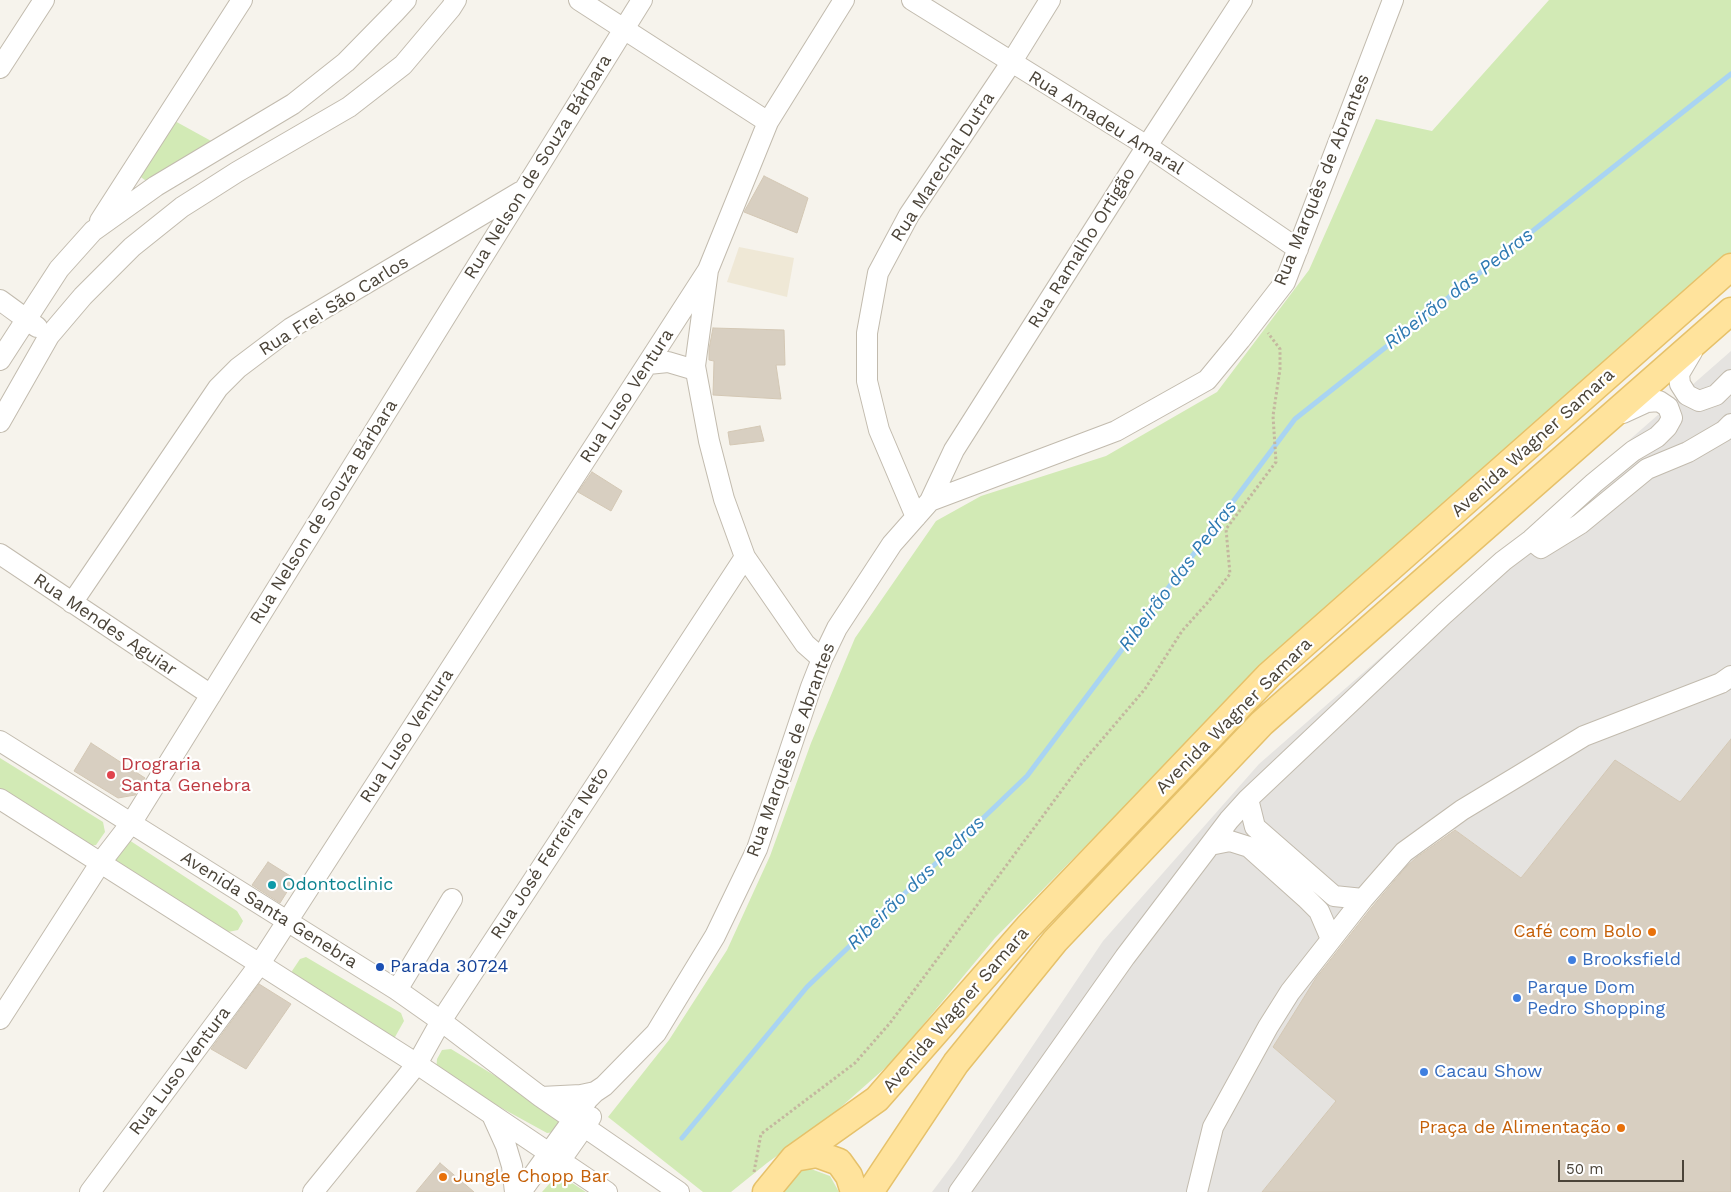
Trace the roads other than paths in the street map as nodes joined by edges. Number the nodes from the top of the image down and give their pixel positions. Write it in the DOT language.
graph roads {
  1 [pos="44,0"];
  2 [pos="242,0"];
  3 [pos="406,0"];
  4 [pos="456,0"];
  5 [pos="579,0"];
  6 [pos="642,0"];
  7 [pos="844,0"];
  8 [pos="912,0"];
  9 [pos="1050,0"];
  10 [pos="1242,0"];
  11 [pos="1393,0"];
  12 [pos="624,29"];
  13 [pos="1011,63"];
  14 [pos="0,68"];
  15 [pos="768,122"];
  16 [pos="222,146"];
  17 [pos="1147,146"];
  18 [pos="236,172"];
  19 [pos="164,181"];
  20 [pos="524,190"];
  21 [pos="182,208"];
  22 [pos="94,231"];
  23 [pos="1298,249"];
  24 [pos="1731,267"];
  25 [pos="708,270"];
  26 [pos="0,300"];
  27 [pos="27,318"];
  28 [pos="1723,318"];
  29 [pos="49,336"];
  30 [pos="0,360"];
  31 [pos="648,364"];
  32 [pos="695,370"];
  33 [pos="1730,383"];
  34 [pos="1606,420"];
  35 [pos="0,422"];
  36 [pos="1731,424"];
  37 [pos="930,501"];
  38 [pos="916,517"];
  39 [pos="1536,544"];
  40 [pos="0,554"];
  41 [pos="745,557"];
  42 [pos="72,602"];
  43 [pos="822,659"];
  44 [pos="1731,676"];
  45 [pos="210,695"];
  46 [pos="0,740"];
  47 [pos="0,799"];
  48 [pos="1248,799"];
  49 [pos="132,822"];
  50 [pos="1210,845"];
  51 [pos="101,862"];
  52 [pos="452,899"];
  53 [pos="1363,899"];
  54 [pos="286,922"];
  55 [pos="1331,939"];
  56 [pos="259,965"];
  57 [pos="397,990"];
  58 [pos="0,1019"];
  59 [pos="441,1020"];
  60 [pos="417,1064"];
  61 [pos="599,1089"];
  62 [pos="541,1097"];
  63 [pos="492,1115"];
  64 [pos="578,1123"];
  65 [pos="554,1157"];
  66 [pos="794,1158"];
  67 [pos="760,1184"];
  68 [pos="90,1192"];
  69 [pos="313,1192"];
  70 [pos="514,1192"];
  71 [pos="521,1192"];
  72 [pos="536,1192"];
  73 [pos="607,1192"];
  74 [pos="679,1192"];
  75 [pos="854,1192"];
  76 [pos="870,1192"];
  77 [pos="959,1192"];
  78 [pos="1197,1192"];
  1 -- 14 [label="street"];
  2 -- 22 [label="street"];
  3 -- 16 [label="street"];
  4 -- 18 [label="street"];
  5 -- 12 [label="street"];
  6 -- 12 [label="street, Rua Nelson de Souza Bárbara"];
  7 -- 15 [label="street"];
  8 -- 13 [label="street, Rua Amadeu Amaral"];
  9 -- 13 [label="street, Rua Marechal Dutra"];
  10 -- 17 [label="street, Rua Ramalho Ortigão"];
  11 -- 23 [label="street, Rua Marquês de Abrantes"];
  12 -- 15 [label="street"];
  12 -- 20 [label="street, Rua Nelson de Souza Bárbara"];
  13 -- 17 [label="street, Rua Amadeu Amaral"];
  13 -- 38 [label="street, Rua Marechal Dutra"];
  15 -- 25 [label="street"];
  16 -- 18 [label="street"];
  16 -- 19 [label="street"];
  17 -- 23 [label="street, Rua Amadeu Amaral"];
  17 -- 37 [label="street, Rua Ramalho Ortigão"];
  18 -- 21 [label="street"];
  19 -- 21 [label="street"];
  19 -- 22 [label="street"];
  20 -- 42 [label="street, Rua Frei São Carlos"];
  20 -- 45 [label="street, Rua Nelson de Souza Bárbara"];
  21 -- 29 [label="street"];
  22 -- 27 [label="street"];
  23 -- 37 [label="street, Rua Marquês de Abrantes"];
  24 -- 66 [label="main road, Avenida Wagner Samara"];
  25 -- 31 [label="street, Rua Luso Ventura"];
  25 -- 32 [label="street"];
  26 -- 27 [label="street"];
  27 -- 29 [label="street"];
  27 -- 30 [label="street"];
  28 -- 33 [label="street"];
  28 -- 34 [label="main road, Avenida Wagner Samara"];
  29 -- 35 [label="street"];
  31 -- 32 [label="street"];
  31 -- 54 [label="street, Rua Luso Ventura"];
  32 -- 41 [label="street"];
  34 -- 39 [label="street"];
  34 -- 76 [label="main road, Avenida Wagner Samara"];
  36 -- 39 [label="street"];
  37 -- 38 [label="street, Rua Marquês de Abrantes"];
  38 -- 43 [label="street, Rua Marquês de Abrantes"];
  39 -- 48 [label="street"];
  40 -- 42 [label="street, Rua Mendes Aguiar"];
  41 -- 43 [label="street"];
  41 -- 59 [label="street, Rua José Ferreira Neto"];
  42 -- 45 [label="street, Rua Mendes Aguiar"];
  43 -- 61 [label="street, Rua Marquês de Abrantes"];
  44 -- 53 [label="street"];
  45 -- 49 [label="street, Rua Nelson de Souza Bárbara"];
  46 -- 49 [label="street, Avenida Santa Genebra"];
  47 -- 51 [label="street"];
  48 -- 50 [label="street"];
  48 -- 53 [label="street"];
  49 -- 51 [label="street, Rua Nelson de Souza Bárbara"];
  49 -- 54 [label="street, Avenida Santa Genebra"];
  50 -- 55 [label="street"];
  50 -- 77 [label="street"];
  51 -- 56 [label="street"];
  51 -- 58 [label="street, Rua Nelson de Souza Bárbara"];
  52 -- 57 [label="street"];
  53 -- 55 [label="street"];
  54 -- 56 [label="street, Rua Luso Ventura"];
  54 -- 57 [label="street, Avenida Santa Genebra"];
  55 -- 78 [label="street"];
  56 -- 60 [label="street"];
  56 -- 68 [label="street, Rua Luso Ventura"];
  57 -- 59 [label="street, Avenida Santa Genebra"];
  59 -- 60 [label="street, Rua José Ferreira Neto"];
  59 -- 62 [label="street, Avenida Santa Genebra"];
  60 -- 63 [label="street"];
  60 -- 69 [label="street, Rua José Ferreira Neto"];
  61 -- 62 [label="street"];
  61 -- 64 [label="street, Rua Marquês de Abrantes"];
  62 -- 64 [label="street, Avenida Santa Genebra"];
  63 -- 65 [label="street"];
  63 -- 70 [label="street"];
  64 -- 65 [label="street, Rua Marquês de Abrantes"];
  64 -- 74 [label="street, Avenida Santa Genebra"];
  65 -- 71 [label="street, Rua Marquês de Abrantes"];
  65 -- 72 [label="street, Rua Marquês de Abrantes"];
  65 -- 73 [label="street"];
  66 -- 67 [label="main road, Avenida Wagner Samara"];
  66 -- 75 [label="main road"];
}
